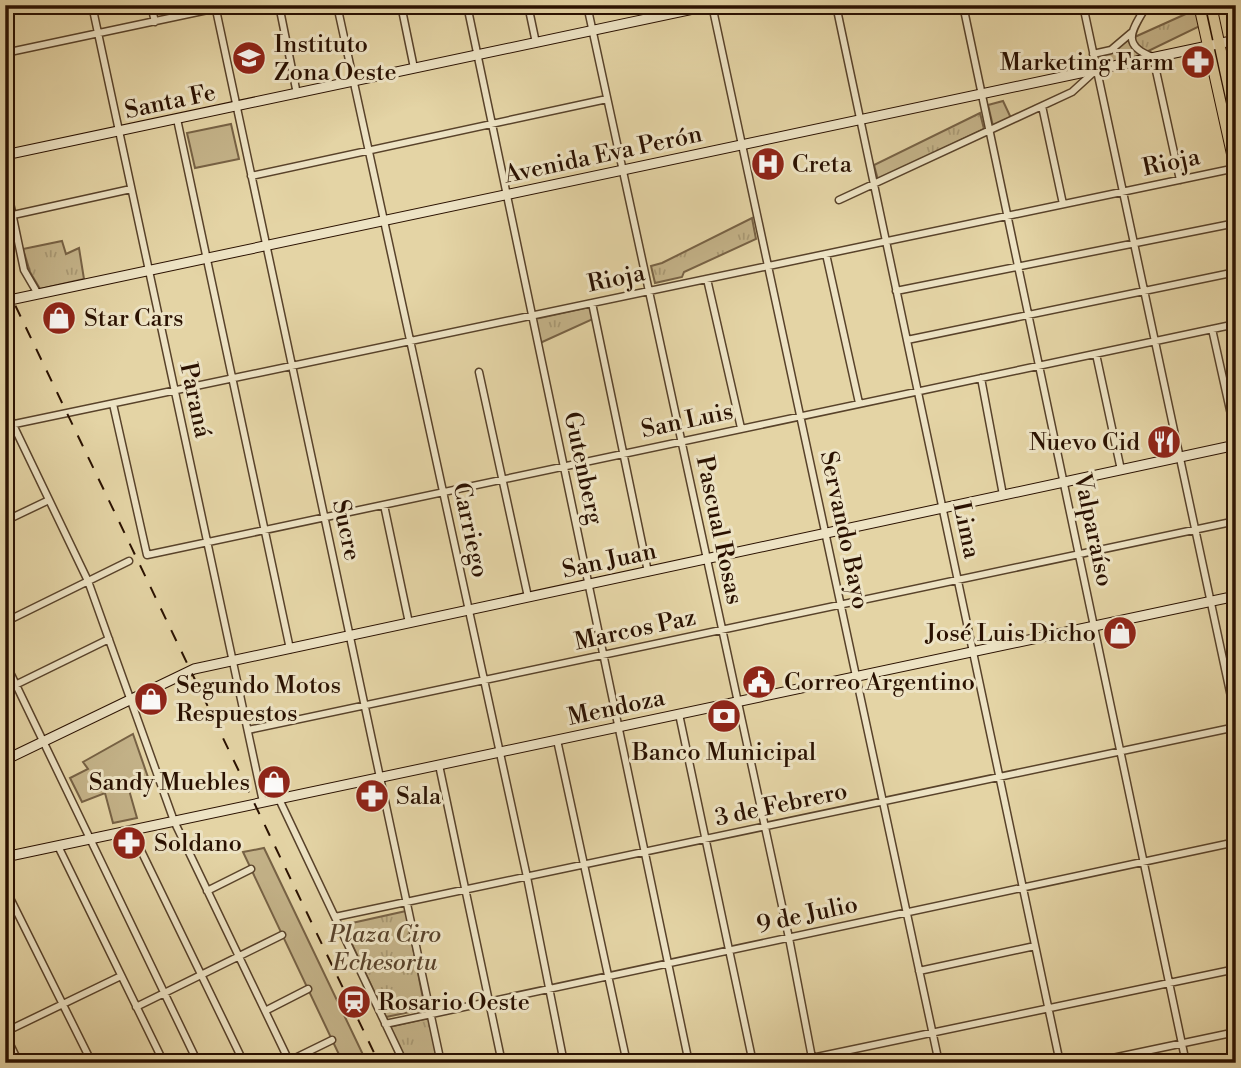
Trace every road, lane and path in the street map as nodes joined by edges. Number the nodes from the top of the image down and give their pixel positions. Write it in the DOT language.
graph roads {
  1 [pos="92,5"];
  2 [pos="151,5"];
  3 [pos="231,5"];
  4 [pos="279,5"];
  5 [pos="338,5"];
  6 [pos="401,5"];
  7 [pos="467,5"];
  8 [pos="527,5"];
  9 [pos="587,5"];
  10 [pos="712,5"];
  11 [pos="836,5"];
  12 [pos="963,5"];
  13 [pos="1083,5"];
  14 [pos="1147,5"];
  15 [pos="1199,5"];
  16 [pos="1211,5"];
  17 [pos="215,7"];
  18 [pos="155,22"];
  19 [pos="592,31"];
  20 [pos="1132,32"];
  21 [pos="98,34"];
  22 [pos="1236,40"];
  23 [pos="536,43"];
  24 [pos="1219,43"];
  25 [pos="1208,46"];
  26 [pos="5,53"];
  27 [pos="1093,54"];
  28 [pos="477,55"];
  29 [pos="1153,57"];
  30 [pos="414,68"];
  31 [pos="1097,70"];
  32 [pos="354,81"];
  33 [pos="297,93"];
  34 [pos="981,95"];
  35 [pos="607,99"];
  36 [pos="236,106"];
  37 [pos="1042,106"];
  38 [pos="177,119"];
  39 [pos="860,121"];
  40 [pos="1236,121"];
  41 [pos="492,125"];
  42 [pos="119,131"];
  43 [pos="989,131"];
  44 [pos="742,145"];
  45 [pos="369,151"];
  46 [pos="5,155"];
  47 [pos="623,170"];
  48 [pos="1235,170"];
  49 [pos="251,176"];
  50 [pos="5,179"];
  51 [pos="1180,180"];
  52 [pos="874,184"];
  53 [pos="131,189"];
  54 [pos="1123,192"];
  55 [pos="506,194"];
  56 [pos="839,200"];
  57 [pos="1063,204"];
  58 [pos="13,215"];
  59 [pos="1007,216"];
  60 [pos="384,221"];
  61 [pos="1236,223"];
  62 [pos="886,241"];
  63 [pos="1134,243"];
  64 [pos="266,246"];
  65 [pos="826,254"];
  66 [pos="207,258"];
  67 [pos="768,266"];
  68 [pos="1018,267"];
  69 [pos="149,271"];
  70 [pos="1236,272"];
  71 [pos="707,279"];
  72 [pos="649,291"];
  73 [pos="896,291"];
  74 [pos="1144,291"];
  75 [pos="38,294"];
  76 [pos="5,301"];
  77 [pos="592,303"];
  78 [pos="532,315"];
  79 [pos="1028,315"];
  80 [pos="1236,324"];
  81 [pos="1212,329"];
  82 [pos="907,340"];
  83 [pos="411,341"];
  84 [pos="1155,341"];
  85 [pos="1096,354"];
  86 [pos="292,366"];
  87 [pos="1039,366"];
  88 [pos="479,372"];
  89 [pos="233,378"];
  90 [pos="981,378"];
  91 [pos="174,390"];
  92 [pos="918,391"];
  93 [pos="859,403"];
  94 [pos="113,404"];
  95 [pos="5,408"];
  96 [pos="800,416"];
  97 [pos="13,422"];
  98 [pos="5,426"];
  99 [pos="741,428"];
  100 [pos="1236,437"];
  101 [pos="681,441"];
  102 [pos="1236,445"];
  103 [pos="623,453"];
  104 [pos="1180,457"];
  105 [pos="564,465"];
  106 [pos="1121,470"];
  107 [pos="502,478"];
  108 [pos="1064,482"];
  109 [pos="443,491"];
  110 [pos="1003,495"];
  111 [pos="49,500"];
  112 [pos="384,505"];
  113 [pos="942,508"];
  114 [pos="324,518"];
  115 [pos="5,521"];
  116 [pos="1236,521"];
  117 [pos="1195,529"];
  118 [pos="265,530"];
  119 [pos="826,533"];
  120 [pos="207,542"];
  121 [pos="1079,554"];
  122 [pos="707,559"];
  123 [pos="130,561"];
  124 [pos="648,572"];
  125 [pos="958,580"];
  126 [pos="88,581"];
  127 [pos="589,584"];
  128 [pos="1236,596"];
  129 [pos="528,597"];
  130 [pos="1210,601"];
  131 [pos="841,604"];
  132 [pos="469,610"];
  133 [pos="5,622"];
  134 [pos="409,623"];
  135 [pos="1095,626"];
  136 [pos="722,630"];
  137 [pos="349,636"];
  138 [pos="109,639"];
  139 [pos="290,649"];
  140 [pos="973,652"];
  141 [pos="604,655"];
  142 [pos="232,661"];
  143 [pos="5,662"];
  144 [pos="856,676"];
  145 [pos="485,680"];
  146 [pos="16,685"];
  147 [pos="5,690"];
  148 [pos="131,699"];
  149 [pos="738,701"];
  150 [pos="365,706"];
  151 [pos="679,714"];
  152 [pos="1236,719"];
  153 [pos="619,727"];
  154 [pos="1236,727"];
  155 [pos="248,730"];
  156 [pos="557,740"];
  157 [pos="44,741"];
  158 [pos="1122,751"];
  159 [pos="500,752"];
  160 [pos="5,760"];
  161 [pos="439,765"];
  162 [pos="380,777"];
  163 [pos="999,777"];
  164 [pos="279,799"];
  165 [pos="263,802"];
  166 [pos="883,802"];
  167 [pos="174,821"];
  168 [pos="765,827"];
  169 [pos="131,830"];
  170 [pos="90,839"];
  171 [pos="706,839"];
  172 [pos="1236,842"];
  173 [pos="58,846"];
  174 [pos="645,852"];
  175 [pos="5,857"];
  176 [pos="1145,861"];
  177 [pos="584,865"];
  178 [pos="251,870"];
  179 [pos="527,877"];
  180 [pos="5,888"];
  181 [pos="1023,888"];
  182 [pos="465,890"];
  183 [pos="207,891"];
  184 [pos="406,902"];
  185 [pos="907,912"];
  186 [pos="335,917"];
  187 [pos="282,935"];
  188 [pos="789,938"];
  189 [pos="1035,946"];
  190 [pos="729,951"];
  191 [pos="239,958"];
  192 [pos="668,964"];
  193 [pos="1236,969"];
  194 [pos="919,971"];
  195 [pos="121,976"];
  196 [pos="201,976"];
  197 [pos="608,976"];
  198 [pos="1170,982"];
  199 [pos="308,989"];
  200 [pos="548,989"];
  201 [pos="164,993"];
  202 [pos="489,1002"];
  203 [pos="63,1004"];
  204 [pos="136,1007"];
  205 [pos="1048,1009"];
  206 [pos="265,1011"];
  207 [pos="430,1015"];
  208 [pos="385,1024"];
  209 [pos="1236,1032"];
  210 [pos="5,1033"];
  211 [pos="933,1033"];
  212 [pos="332,1040"];
  213 [pos="1182,1044"];
  214 [pos="812,1060"];
  215 [pos="288,1062"];
  216 [pos="19,1063"];
  217 [pos="92,1063"];
  218 [pos="164,1063"];
  219 [pos="198,1063"];
  220 [pos="243,1063"];
  221 [pos="404,1063"];
  222 [pos="441,1063"];
  223 [pos="502,1063"];
  224 [pos="564,1063"];
  225 [pos="626,1063"];
  226 [pos="689,1063"];
  227 [pos="753,1063"];
  228 [pos="788,1063"];
  229 [pos="939,1063"];
  230 [pos="1060,1063"];
  231 [pos="1089,1063"];
  232 [pos="1186,1063"];
  1 -- 21 [label="street, Paraná"];
  2 -- 18 [label="street"];
  3 -- 17 [label="street"];
  4 -- 33 [label="street"];
  5 -- 32 [label="street, Carriego"];
  6 -- 30 [label="street"];
  7 -- 28 [label="street, Gutenberg"];
  8 -- 23 [label="street"];
  9 -- 19 [label="street, Pascual Rosas"];
  10 -- 19 [label="main road, Santa Fe"];
  10 -- 44 [label="street, Servando Bayo"];
  11 -- 39 [label="street, Lima"];
  12 -- 34 [label="street, Valparaíso"];
  13 -- 27 [label="street"];
  14 -- 20 [label="street"];
  15 -- 25 [label="main road"];
  16 -- 24 [label="main road"];
  17 -- 18 [label="street"];
  17 -- 36 [label="street, Sucre"];
  18 -- 21 [label="street"];
  19 -- 23 [label="main road, Santa Fe"];
  19 -- 35 [label="street, Pascual Rosas"];
  20 -- 27 [label="street"];
  20 -- 29 [label="street"];
  21 -- 26 [label="street"];
  21 -- 42 [label="street, Paraná"];
  22 -- 24 [label="main road, Avenida Eva Perón"];
  23 -- 28 [label="main road, Santa Fe"];
  24 -- 25 [label="main road, Avenida Eva Perón"];
  24 -- 40 [label="main road"];
  25 -- 29 [label="main road, Avenida Eva Perón"];
  25 -- 48 [label="main road"];
  27 -- 31 [label="street"];
  28 -- 30 [label="main road, Santa Fe"];
  28 -- 41 [label="street, Gutenberg"];
  29 -- 31 [label="main road, Avenida Eva Perón"];
  29 -- 51 [label="street"];
  30 -- 32 [label="main road, Santa Fe"];
  31 -- 34 [label="main road, Avenida Eva Perón"];
  31 -- 37 [label="street"];
  31 -- 54 [label="street"];
  32 -- 33 [label="main road, Santa Fe"];
  32 -- 45 [label="street, Carriego"];
  33 -- 36 [label="main road, Santa Fe"];
  34 -- 39 [label="main road, Avenida Eva Perón"];
  34 -- 43 [label="street, Valparaíso"];
  35 -- 41 [label="street"];
  35 -- 47 [label="street, Pascual Rosas"];
  36 -- 38 [label="main road, Santa Fe"];
  36 -- 49 [label="street, Sucre"];
  37 -- 43 [label="street"];
  37 -- 57 [label="street"];
  38 -- 42 [label="main road, Santa Fe"];
  38 -- 66 [label="street"];
  39 -- 44 [label="main road, Avenida Eva Perón"];
  39 -- 52 [label="street, Lima"];
  41 -- 45 [label="street"];
  41 -- 55 [label="street, Gutenberg"];
  42 -- 46 [label="main road, Santa Fe"];
  42 -- 53 [label="street, Paraná"];
  43 -- 52 [label="street"];
  43 -- 59 [label="street, Valparaíso"];
  44 -- 47 [label="main road, Avenida Eva Perón"];
  44 -- 67 [label="street, Servando Bayo"];
  45 -- 49 [label="street"];
  45 -- 60 [label="street, Carriego"];
  47 -- 55 [label="main road, Avenida Eva Perón"];
  47 -- 72 [label="street, Pascual Rosas"];
  48 -- 51 [label="street, Rioja"];
  49 -- 64 [label="street, Sucre"];
  50 -- 58 [label="street"];
  51 -- 54 [label="street, Rioja"];
  52 -- 56 [label="street"];
  52 -- 62 [label="street, Lima"];
  53 -- 58 [label="street"];
  53 -- 69 [label="street, Paraná"];
  54 -- 57 [label="street, Rioja"];
  54 -- 63 [label="street"];
  55 -- 60 [label="main road, Avenida Eva Perón"];
  55 -- 78 [label="street, Gutenberg"];
  57 -- 59 [label="street, Rioja"];
  58 -- 75 [label="street"];
  59 -- 62 [label="street, Rioja"];
  59 -- 68 [label="street, Valparaíso"];
  60 -- 64 [label="main road, Avenida Eva Perón"];
  60 -- 83 [label="street, Carriego"];
  61 -- 63 [label="street"];
  62 -- 65 [label="street, Rioja"];
  62 -- 73 [label="street, Lima"];
  63 -- 68 [label="street"];
  63 -- 74 [label="street"];
  64 -- 66 [label="main road, Avenida Eva Perón"];
  64 -- 86 [label="street, Sucre"];
  65 -- 67 [label="street, Rioja"];
  65 -- 93 [label="street"];
  66 -- 69 [label="main road, Avenida Eva Perón"];
  66 -- 89 [label="street"];
  67 -- 71 [label="street, Rioja"];
  67 -- 96 [label="street, Servando Bayo"];
  68 -- 73 [label="street"];
  68 -- 79 [label="street, Valparaíso"];
  69 -- 75 [label="main road, Avenida Eva Perón"];
  69 -- 91 [label="street, Paraná"];
  70 -- 74 [label="street"];
  71 -- 72 [label="street, Rioja"];
  71 -- 99 [label="street"];
  72 -- 77 [label="street, Rioja"];
  72 -- 101 [label="street, Pascual Rosas"];
  73 -- 82 [label="street, Lima"];
  74 -- 79 [label="street"];
  74 -- 84 [label="street"];
  75 -- 76 [label="main road, Avenida Eva Perón"];
  77 -- 78 [label="street, Rioja"];
  77 -- 103 [label="street"];
  78 -- 83 [label="street, Rioja"];
  78 -- 105 [label="street, Gutenberg"];
  79 -- 82 [label="street"];
  79 -- 87 [label="street, Valparaíso"];
  80 -- 81 [label="street, San Luis"];
  81 -- 84 [label="street, San Luis"];
  81 -- 100 [label="street"];
  82 -- 92 [label="street, Lima"];
  83 -- 86 [label="street, Rioja"];
  83 -- 109 [label="street, Carriego"];
  84 -- 85 [label="street, San Luis"];
  84 -- 104 [label="street"];
  85 -- 87 [label="street, San Luis"];
  85 -- 106 [label="street"];
  86 -- 89 [label="street, Rioja"];
  86 -- 114 [label="street, Sucre"];
  87 -- 90 [label="street, San Luis"];
  87 -- 108 [label="street, Valparaíso"];
  88 -- 107 [label="street"];
  89 -- 91 [label="street, Rioja"];
  89 -- 118 [label="street"];
  90 -- 92 [label="street, San Luis"];
  90 -- 110 [label="street"];
  91 -- 94 [label="street, Rioja"];
  91 -- 120 [label="street, Paraná"];
  92 -- 93 [label="street, San Luis"];
  92 -- 113 [label="street, Lima"];
  93 -- 96 [label="street, San Luis"];
  94 -- 97 [label="street, Rioja"];
  94 -- 120 [label="street, San Luis"];
  95 -- 97 [label="street"];
  96 -- 99 [label="street, San Luis"];
  96 -- 119 [label="street, Servando Bayo"];
  97 -- 98 [label="street, Rioja"];
  97 -- 111 [label="street"];
  99 -- 101 [label="street, San Luis"];
  101 -- 103 [label="street, San Luis"];
  101 -- 122 [label="street, Pascual Rosas"];
  102 -- 104 [label="main road, San Juan"];
  103 -- 105 [label="street, San Luis"];
  103 -- 124 [label="street"];
  104 -- 106 [label="main road, San Juan"];
  104 -- 117 [label="street"];
  105 -- 107 [label="street, San Luis"];
  105 -- 127 [label="street, Gutenberg"];
  106 -- 108 [label="main road, San Juan"];
  107 -- 109 [label="street, San Luis"];
  107 -- 129 [label="street"];
  108 -- 110 [label="main road, San Juan"];
  108 -- 121 [label="street, Valparaíso"];
  109 -- 112 [label="street, San Luis"];
  109 -- 132 [label="street, Carriego"];
  110 -- 113 [label="main road, San Juan"];
  111 -- 115 [label="street"];
  111 -- 126 [label="street"];
  112 -- 114 [label="street, San Luis"];
  112 -- 134 [label="street"];
  113 -- 119 [label="main road, San Juan"];
  113 -- 125 [label="street, Lima"];
  114 -- 118 [label="street, San Luis"];
  114 -- 137 [label="street, Sucre"];
  116 -- 117 [label="street, Marcos Paz"];
  117 -- 121 [label="street, Marcos Paz"];
  117 -- 130 [label="street"];
  118 -- 120 [label="street, San Luis"];
  118 -- 139 [label="street"];
  119 -- 122 [label="main road, San Juan"];
  119 -- 131 [label="street, Servando Bayo"];
  120 -- 142 [label="street, Paraná"];
  121 -- 125 [label="street, Marcos Paz"];
  121 -- 135 [label="street, Valparaíso"];
  122 -- 124 [label="main road, San Juan"];
  122 -- 136 [label="street, Pascual Rosas"];
  123 -- 126 [label="street"];
  124 -- 127 [label="main road, San Juan"];
  125 -- 131 [label="street, Marcos Paz"];
  125 -- 140 [label="street, Lima"];
  126 -- 133 [label="street"];
  126 -- 138 [label="street"];
  127 -- 129 [label="main road, San Juan"];
  127 -- 141 [label="street, Gutenberg"];
  128 -- 130 [label="main road, Mendoza"];
  129 -- 132 [label="main road, San Juan"];
  130 -- 135 [label="main road, Mendoza"];
  130 -- 152 [label="street"];
  131 -- 136 [label="street, Marcos Paz"];
  131 -- 144 [label="street, Servando Bayo"];
  132 -- 134 [label="main road, San Juan"];
  132 -- 145 [label="street, Carriego"];
  134 -- 137 [label="main road, San Juan"];
  135 -- 140 [label="main road, Mendoza"];
  135 -- 158 [label="street, Valparaíso"];
  136 -- 141 [label="street, Marcos Paz"];
  136 -- 149 [label="street, Pascual Rosas"];
  137 -- 139 [label="main road, San Juan"];
  137 -- 150 [label="street, Sucre"];
  138 -- 146 [label="street"];
  138 -- 148 [label="street"];
  139 -- 142 [label="main road, San Juan"];
  140 -- 144 [label="main road, Mendoza"];
  140 -- 163 [label="street, Lima"];
  141 -- 145 [label="street, Marcos Paz"];
  141 -- 153 [label="street, Gutenberg"];
  142 -- 148 [label="main road, San Juan"];
  142 -- 155 [label="street, Paraná"];
  143 -- 146 [label="street"];
  144 -- 149 [label="main road, Mendoza"];
  144 -- 166 [label="street, Servando Bayo"];
  145 -- 150 [label="street, Marcos Paz"];
  145 -- 159 [label="street, Carriego"];
  146 -- 147 [label="street"];
  146 -- 157 [label="street"];
  148 -- 157 [label="main road, San Juan"];
  148 -- 167 [label="street"];
  149 -- 151 [label="main road, Mendoza"];
  149 -- 168 [label="street, Pascual Rosas"];
  150 -- 155 [label="street, Marcos Paz"];
  150 -- 162 [label="street, Sucre"];
  151 -- 153 [label="main road, Mendoza"];
  151 -- 171 [label="street"];
  153 -- 156 [label="main road, Mendoza"];
  153 -- 174 [label="street, Gutenberg"];
  154 -- 158 [label="street, 3 de Febrero"];
  155 -- 165 [label="street, Paraná"];
  156 -- 159 [label="main road, Mendoza"];
  156 -- 177 [label="street"];
  157 -- 160 [label="main road, San Juan"];
  157 -- 170 [label="street"];
  158 -- 163 [label="street, 3 de Febrero"];
  158 -- 176 [label="street, Valparaíso"];
  159 -- 161 [label="main road, Mendoza"];
  159 -- 179 [label="street, Carriego"];
  161 -- 162 [label="main road, Mendoza"];
  161 -- 182 [label="street"];
  162 -- 164 [label="main road, Mendoza"];
  162 -- 184 [label="street, Sucre"];
  163 -- 166 [label="street, 3 de Febrero"];
  163 -- 181 [label="street, Lima"];
  164 -- 165 [label="main road, Mendoza"];
  164 -- 186 [label="street"];
  165 -- 167 [label="main road, Mendoza"];
  166 -- 168 [label="street, 3 de Febrero"];
  166 -- 185 [label="street, Servando Bayo"];
  167 -- 169 [label="main road, Mendoza"];
  167 -- 183 [label="street"];
  168 -- 171 [label="street, 3 de Febrero"];
  168 -- 188 [label="street, Pascual Rosas"];
  169 -- 170 [label="main road, Mendoza"];
  169 -- 196 [label="street"];
  170 -- 173 [label="main road, Mendoza"];
  170 -- 201 [label="street"];
  171 -- 174 [label="street, 3 de Febrero"];
  171 -- 190 [label="street"];
  172 -- 176 [label="street, 9 de Julio"];
  173 -- 175 [label="main road, Mendoza"];
  173 -- 195 [label="street"];
  174 -- 177 [label="street, 3 de Febrero"];
  174 -- 192 [label="street, Gutenberg"];
  176 -- 181 [label="street, 9 de Julio"];
  176 -- 198 [label="street, Valparaíso"];
  177 -- 179 [label="street, 3 de Febrero"];
  177 -- 197 [label="street"];
  178 -- 183 [label="street"];
  179 -- 182 [label="street, 3 de Febrero"];
  179 -- 200 [label="street, Carriego"];
  180 -- 203 [label="street"];
  181 -- 185 [label="street, 9 de Julio"];
  181 -- 189 [label="street, Lima"];
  182 -- 184 [label="street, 3 de Febrero"];
  182 -- 202 [label="street"];
  183 -- 191 [label="street"];
  184 -- 186 [label="street, 3 de Febrero"];
  184 -- 207 [label="street, Sucre"];
  185 -- 188 [label="street, 9 de Julio"];
  185 -- 194 [label="street, Servando Bayo"];
  186 -- 208 [label="street"];
  187 -- 191 [label="street"];
  188 -- 190 [label="street, 9 de Julio"];
  188 -- 214 [label="street, Pascual Rosas"];
  189 -- 194 [label="street"];
  189 -- 205 [label="street, Lima"];
  190 -- 192 [label="street, 9 de Julio"];
  190 -- 227 [label="street"];
  191 -- 196 [label="street"];
  191 -- 206 [label="street"];
  192 -- 197 [label="street, 9 de Julio"];
  192 -- 226 [label="street, Gutenberg"];
  193 -- 198 [label="street"];
  194 -- 211 [label="street, Servando Bayo"];
  195 -- 203 [label="street"];
  195 -- 204 [label="street"];
  196 -- 201 [label="street"];
  196 -- 220 [label="street"];
  197 -- 200 [label="street, 9 de Julio"];
  197 -- 225 [label="street"];
  198 -- 205 [label="street"];
  198 -- 213 [label="street, Valparaíso"];
  199 -- 206 [label="street"];
  200 -- 202 [label="street, 9 de Julio"];
  200 -- 224 [label="street, Carriego"];
  201 -- 204 [label="street"];
  201 -- 219 [label="street"];
  202 -- 207 [label="street, 9 de Julio"];
  202 -- 223 [label="street"];
  203 -- 210 [label="street"];
  203 -- 217 [label="street"];
  204 -- 218 [label="street"];
  205 -- 211 [label="street"];
  205 -- 230 [label="street, Lima"];
  206 -- 215 [label="street"];
  207 -- 208 [label="street, 9 de Julio"];
  207 -- 222 [label="street, Sucre"];
  208 -- 221 [label="street"];
  209 -- 213 [label="street"];
  210 -- 216 [label="street"];
  211 -- 214 [label="street"];
  211 -- 229 [label="street, Servando Bayo"];
  212 -- 215 [label="street"];
  213 -- 231 [label="street"];
  213 -- 232 [label="street, Valparaíso"];
  214 -- 228 [label="street"];
}
